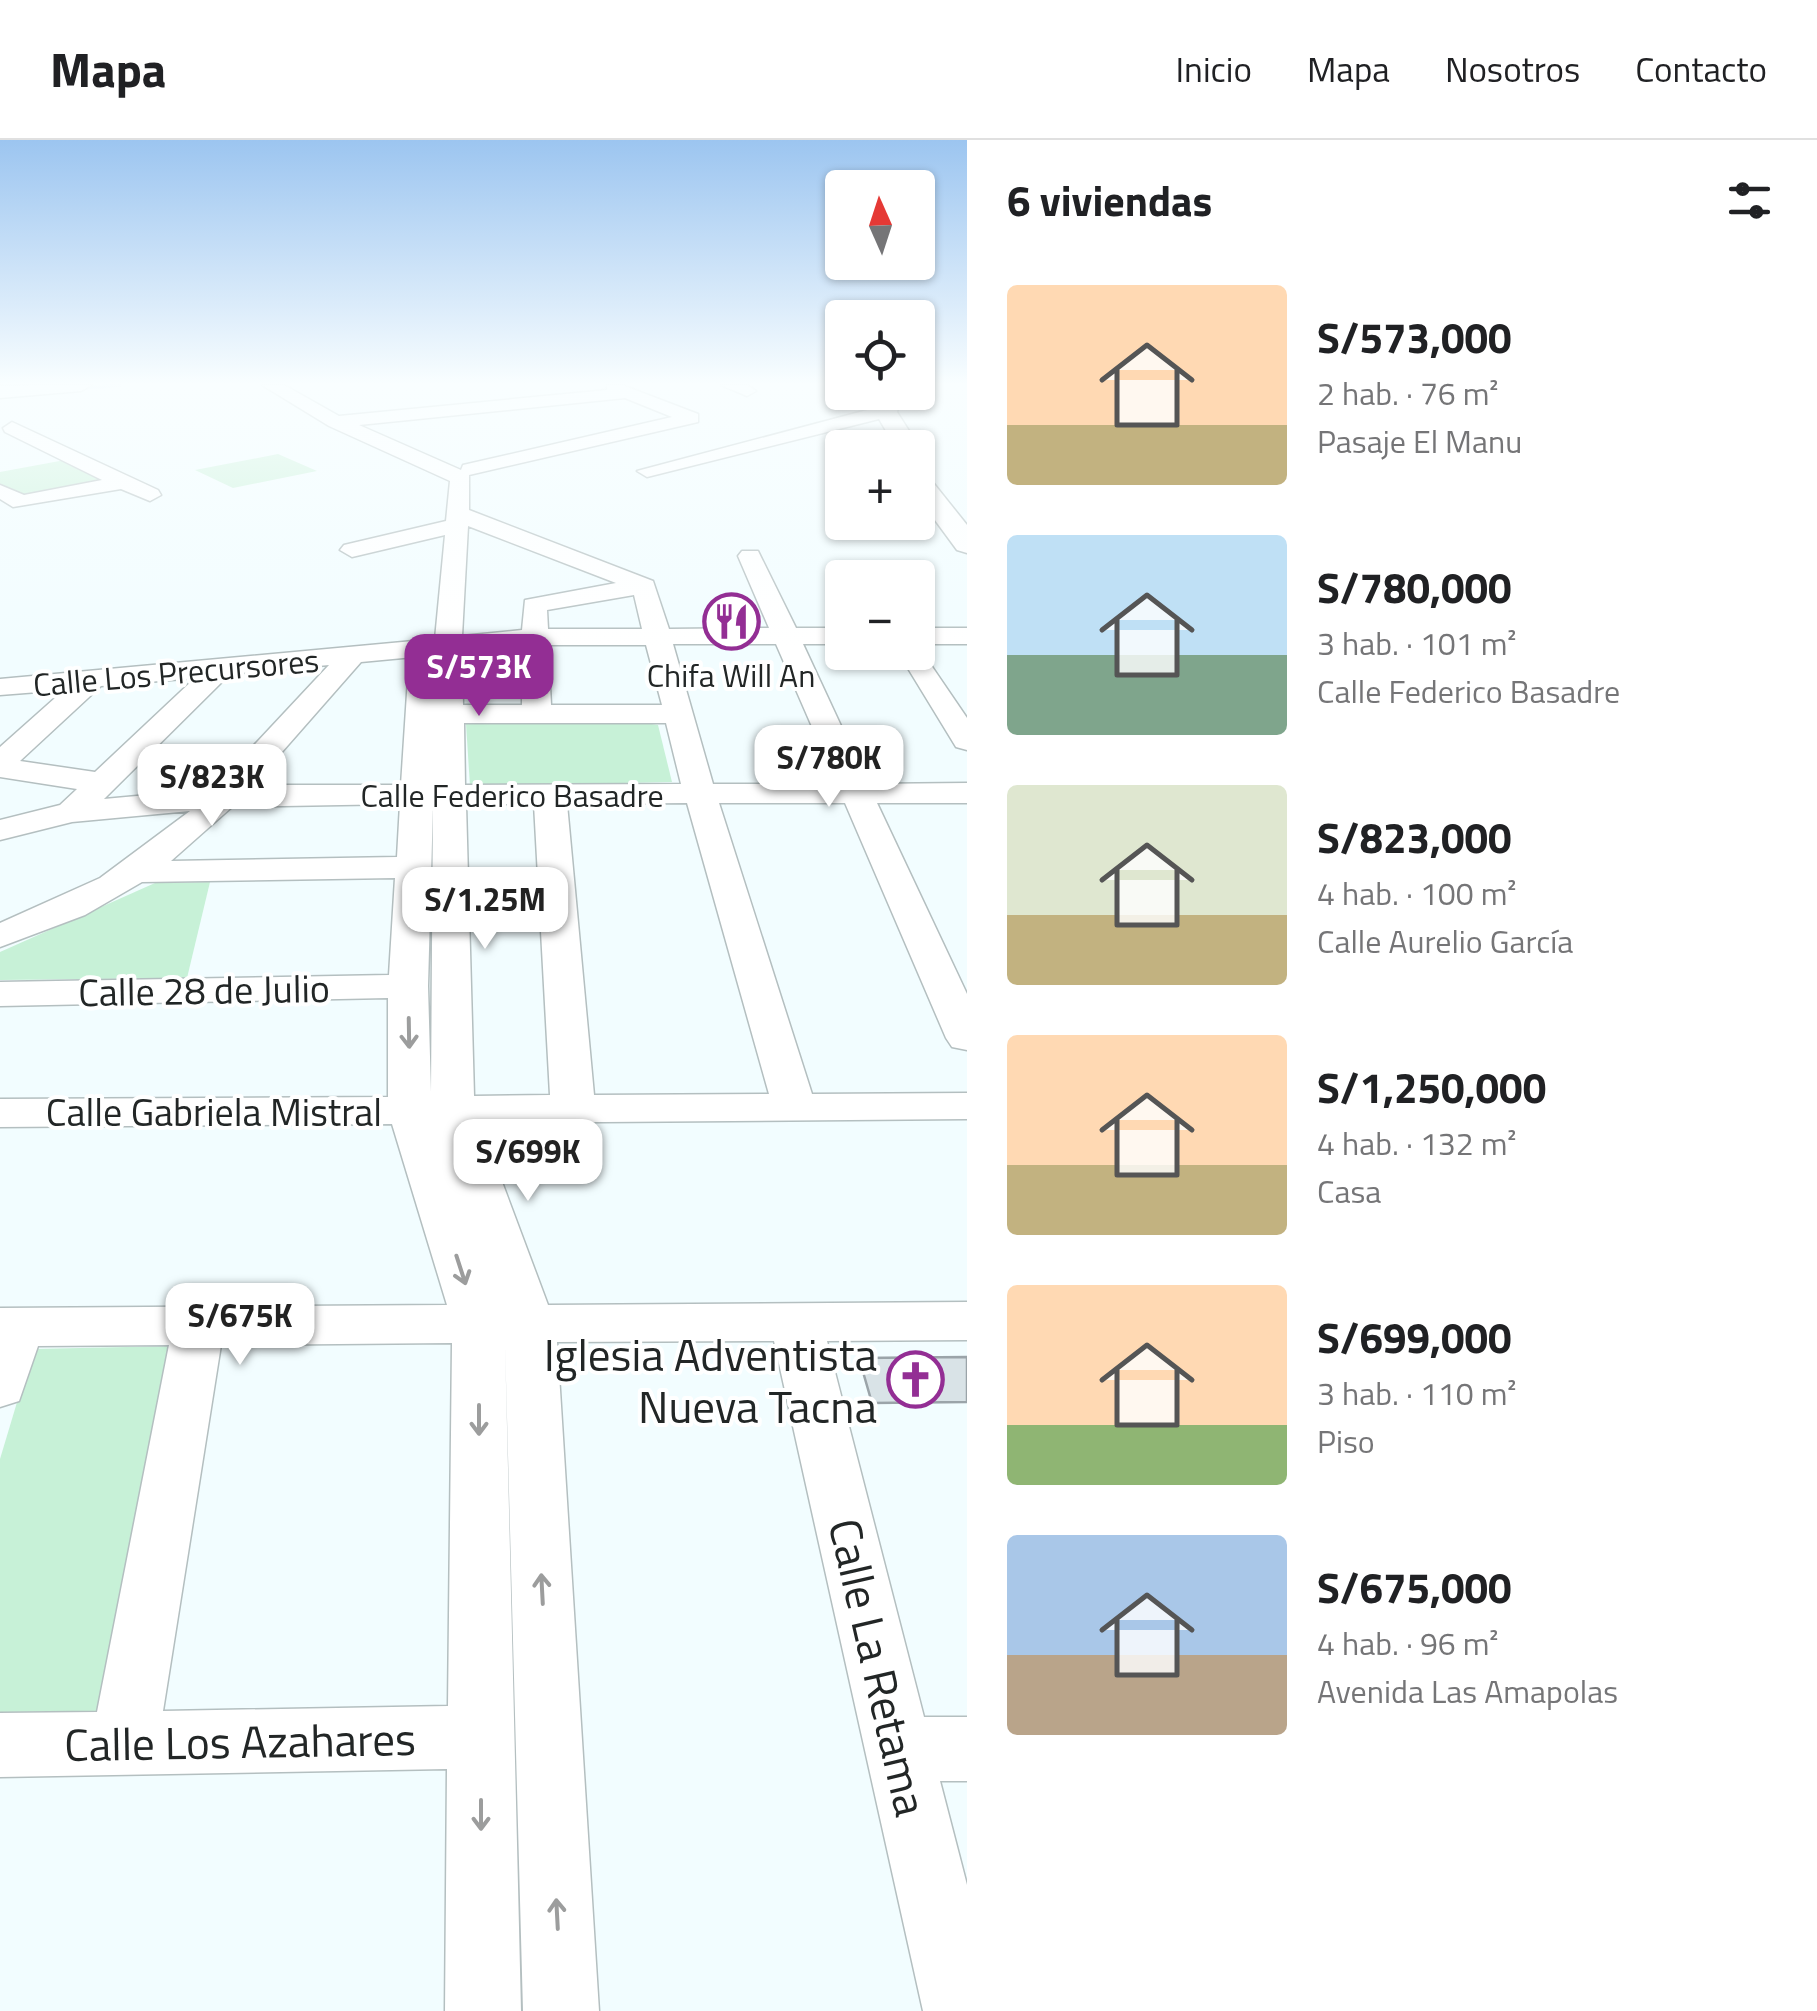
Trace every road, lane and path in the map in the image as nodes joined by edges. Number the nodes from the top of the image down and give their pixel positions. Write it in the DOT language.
graph roads {
  1 [pos="103,472"];
  2 [pos="437,472"];
  3 [pos="123,482"];
  4 [pos="0,491"];
  5 [pos="150,495"];
  6 [pos="943,501"];
  7 [pos="10,504"];
  8 [pos="449,523"];
  9 [pos="967,544"];
  10 [pos="352,550"];
  11 [pos="750,556"];
  12 [pos="644,586"];
  13 [pos="430,592"];
  14 [pos="659,636"];
  15 [pos="786,636"];
  16 [pos="825,636"];
  17 [pos="935,636"];
  18 [pos="967,636"];
  19 [pos="535,637"];
  20 [pos="432,639"];
  21 [pos="352,655"];
  22 [pos="220,669"];
  23 [pos="923,670"];
  24 [pos="91,680"];
  25 [pos="0,688"];
  26 [pos="449,714"];
  27 [pos="536,714"];
  28 [pos="678,714"];
  29 [pos="32,734"];
  30 [pos="0,736"];
  31 [pos="967,741"];
  32 [pos="0,766"];
  33 [pos="102,783"];
  34 [pos="967,793"];
  35 [pos="700,794"];
  36 [pos="855,794"];
  37 [pos="550,795"];
  38 [pos="433,796"];
  39 [pos="225,797"];
  40 [pos="72,812"];
  41 [pos="0,830"];
  42 [pos="414,867"];
  43 [pos="135,872"];
  44 [pos="0,936"];
  45 [pos="408,986"];
  46 [pos="0,994"];
  47 [pos="967,1038"];
  48 [pos="967,1106"];
  49 [pos="795,1108"];
  50 [pos="573,1109"];
  51 [pos="431,1110"];
  52 [pos="0,1113"];
  53 [pos="967,1321"];
  54 [pos="796,1322"];
  55 [pos="504,1324"];
  56 [pos="9,1327"];
  57 [pos="198,1328"];
  58 [pos="0,1386"];
  59 [pos="481,1737"];
  60 [pos="124,1743"];
  61 [pos="0,1745"];
  62 [pos="967,1748"];
  63 [pos="898,1750"];
  64 [pos="483,2011"];
  65 [pos="561,2011"];
  66 [pos="961,2011"];
  1 -- 3 [label="street"];
  2 -- 8 [label="street"];
  3 -- 5 [label="street"];
  3 -- 7 [label="street"];
  4 -- 7 [label="street"];
  6 -- 9 [label="main road"];
  8 -- 10 [label="street"];
  8 -- 12 [label="street"];
  8 -- 13 [label="street"];
  8 -- 20 [label="street"];
  11 -- 15 [label="street"];
  12 -- 14 [label="street"];
  12 -- 19 [label="street"];
  14 -- 15 [label="street, Calle Los Precursores"];
  14 -- 19 [label="street, Calle Los Precursores"];
  14 -- 28 [label="street"];
  15 -- 16 [label="street, Calle Los Precursores"];
  15 -- 36 [label="street"];
  17 -- 18 [label="street"];
  19 -- 20 [label="street, Calle Los Precursores"];
  19 -- 27 [label="street"];
  20 -- 21 [label="street, Calle Los Precursores"];
  20 -- 26 [label="street"];
  20 -- 38 [label="street"];
  21 -- 22 [label="street, Calle Los Precursores"];
  21 -- 39 [label="street"];
  22 -- 24 [label="street, Calle Los Precursores"];
  22 -- 33 [label="street"];
  23 -- 31 [label="street"];
  24 -- 25 [label="street, Calle Los Precursores"];
  24 -- 29 [label="street"];
  26 -- 27 [label="street"];
  26 -- 38 [label="street"];
  27 -- 28 [label="street"];
  28 -- 35 [label="street"];
  29 -- 30 [label="street"];
  29 -- 32 [label="street"];
  32 -- 33 [label="street"];
  33 -- 40 [label="street"];
  34 -- 36 [label="street, Calle Federico Basadre"];
  35 -- 36 [label="street, Calle Federico Basadre"];
  35 -- 37 [label="street, Calle Federico Basadre"];
  35 -- 49 [label="street"];
  36 -- 47 [label="street"];
  37 -- 38 [label="street, Calle Federico Basadre"];
  37 -- 50 [label="street"];
  38 -- 39 [label="street, Calle Federico Basadre"];
  38 -- 42 [label="street"];
  38 -- 51 [label="street"];
  39 -- 40 [label="street, Calle Federico Basadre"];
  39 -- 43 [label="street"];
  40 -- 41 [label="street, Calle Federico Basadre"];
  42 -- 43 [label="street"];
  42 -- 45 [label="street"];
  43 -- 44 [label="street"];
  45 -- 46 [label="street, Calle 28 de Julio"];
  45 -- 51 [label="street, one-way"];
  48 -- 49 [label="street, Calle Gabriela Mistral"];
  49 -- 50 [label="street, Calle Gabriela Mistral"];
  50 -- 51 [label="street, Calle Gabriela Mistral"];
  51 -- 52 [label="street, Calle Gabriela Mistral"];
  51 -- 55 [label="street"];
  53 -- 54 [label="street"];
  54 -- 55 [label="street"];
  54 -- 63 [label="street, Calle La Retama"];
  55 -- 57 [label="street"];
  55 -- 59 [label="street, one-way"];
  65 -- 55 [label="street, one-way"];
  56 -- 57 [label="street"];
  56 -- 58 [label="street"];
  57 -- 60 [label="street"];
  59 -- 60 [label="street, Calle Los Azahares"];
  59 -- 64 [label="street, one-way"];
  60 -- 61 [label="street, Calle Los Azahares"];
  62 -- 63 [label="street"];
  63 -- 66 [label="street, Calle La Retama"];
}
